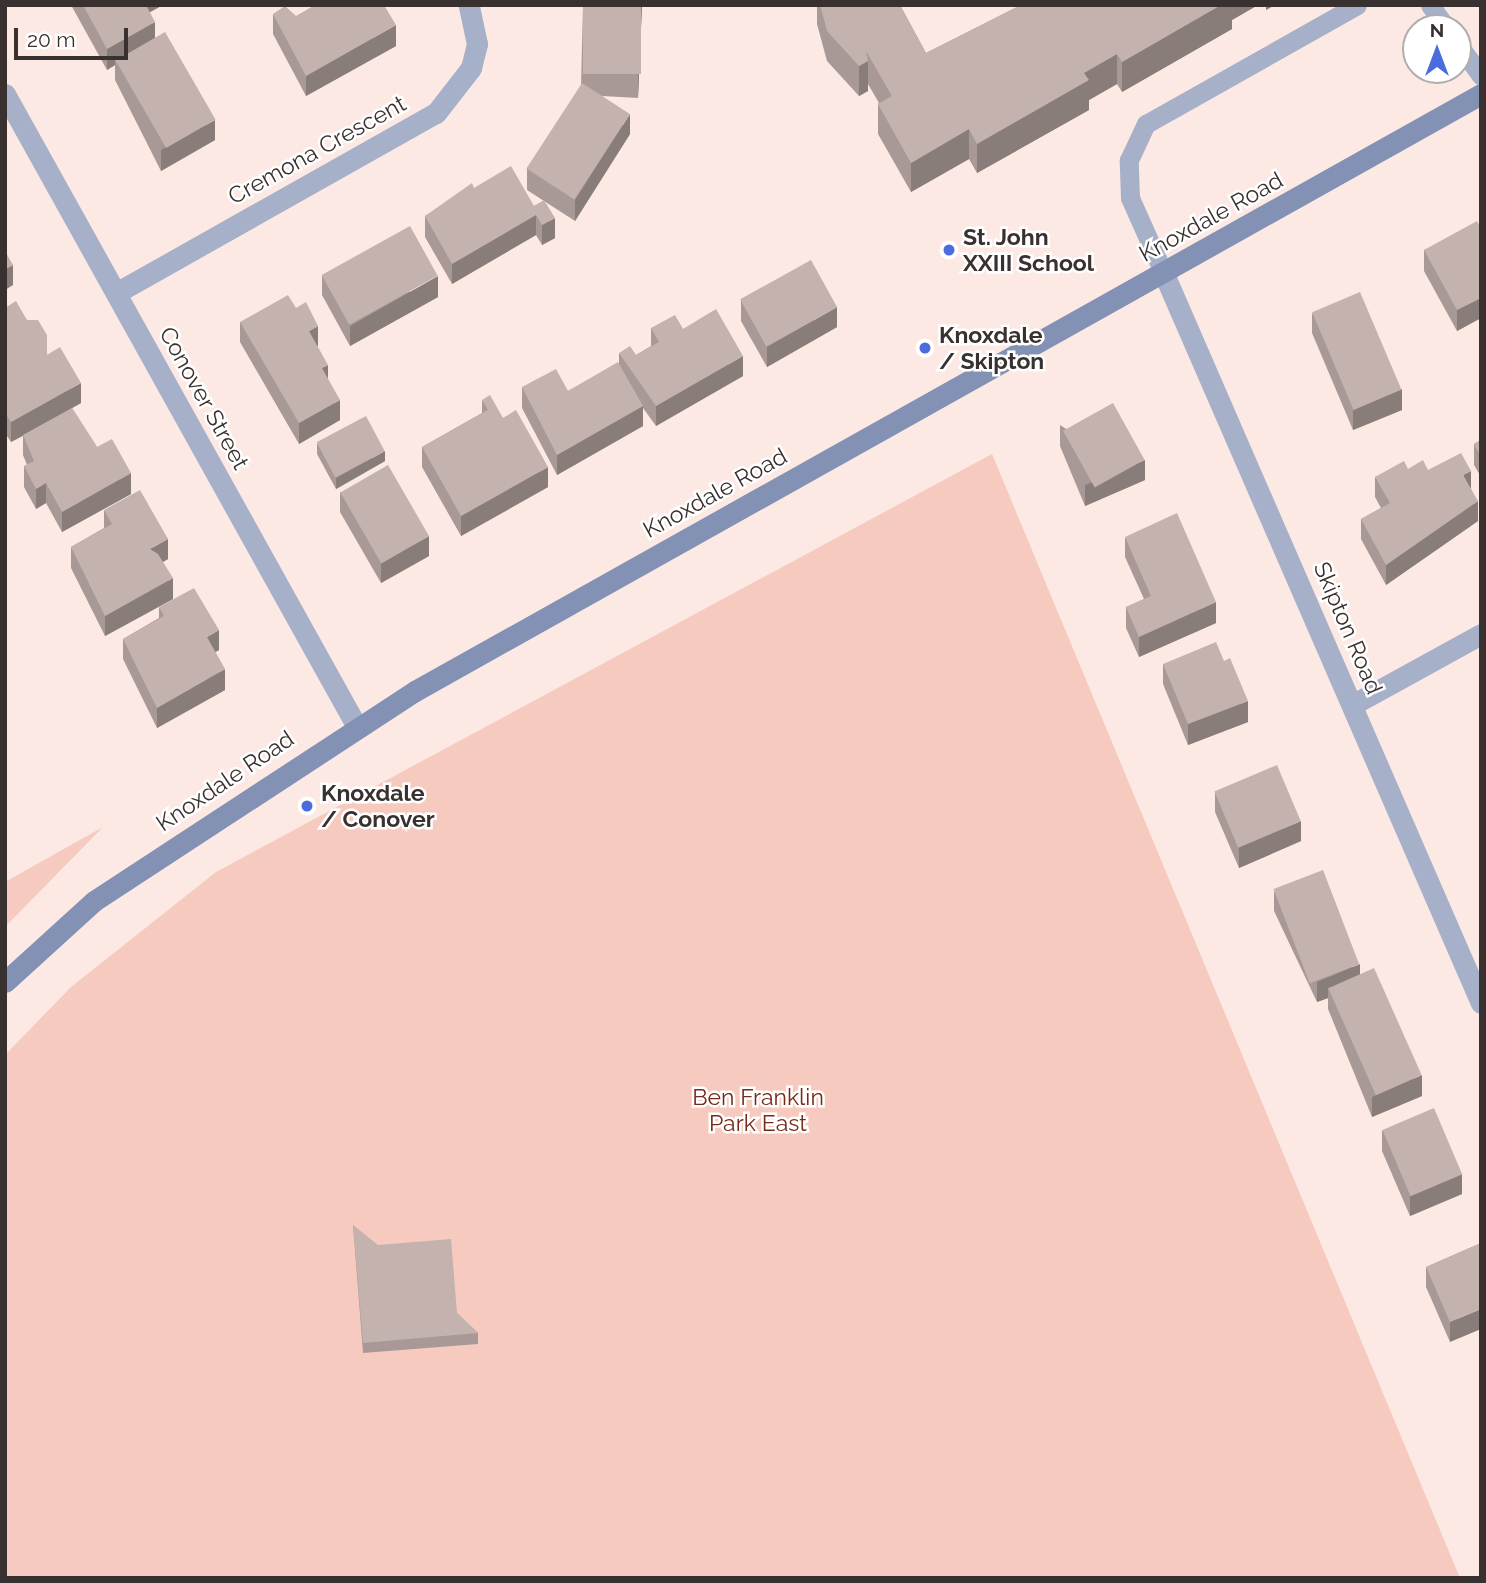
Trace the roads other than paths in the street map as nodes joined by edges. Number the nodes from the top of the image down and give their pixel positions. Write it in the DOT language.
graph roads {
  1 [pos="469,5"];
  2 [pos="1357,5"];
  3 [pos="5,94"];
  4 [pos="1481,94"];
  5 [pos="1164,274"];
  6 [pos="116,293"];
  7 [pos="1481,634"];
  8 [pos="1352,705"];
  9 [pos="357,727"];
  10 [pos="5,982"];
  11 [pos="1481,1003"];
  1 -- 6 [label="street, Cremona Crescent"];
  2 -- 5 [label="lane"];
  3 -- 6 [label="street, Conover Street"];
  4 -- 5 [label="street, Knoxdale Road"];
  5 -- 8 [label="street, Skipton Road"];
  5 -- 9 [label="street, Knoxdale Road"];
  6 -- 9 [label="street, Conover Street"];
  7 -- 8 [label="street"];
  8 -- 11 [label="street, Skipton Road"];
  9 -- 10 [label="street, Knoxdale Road"];
}
